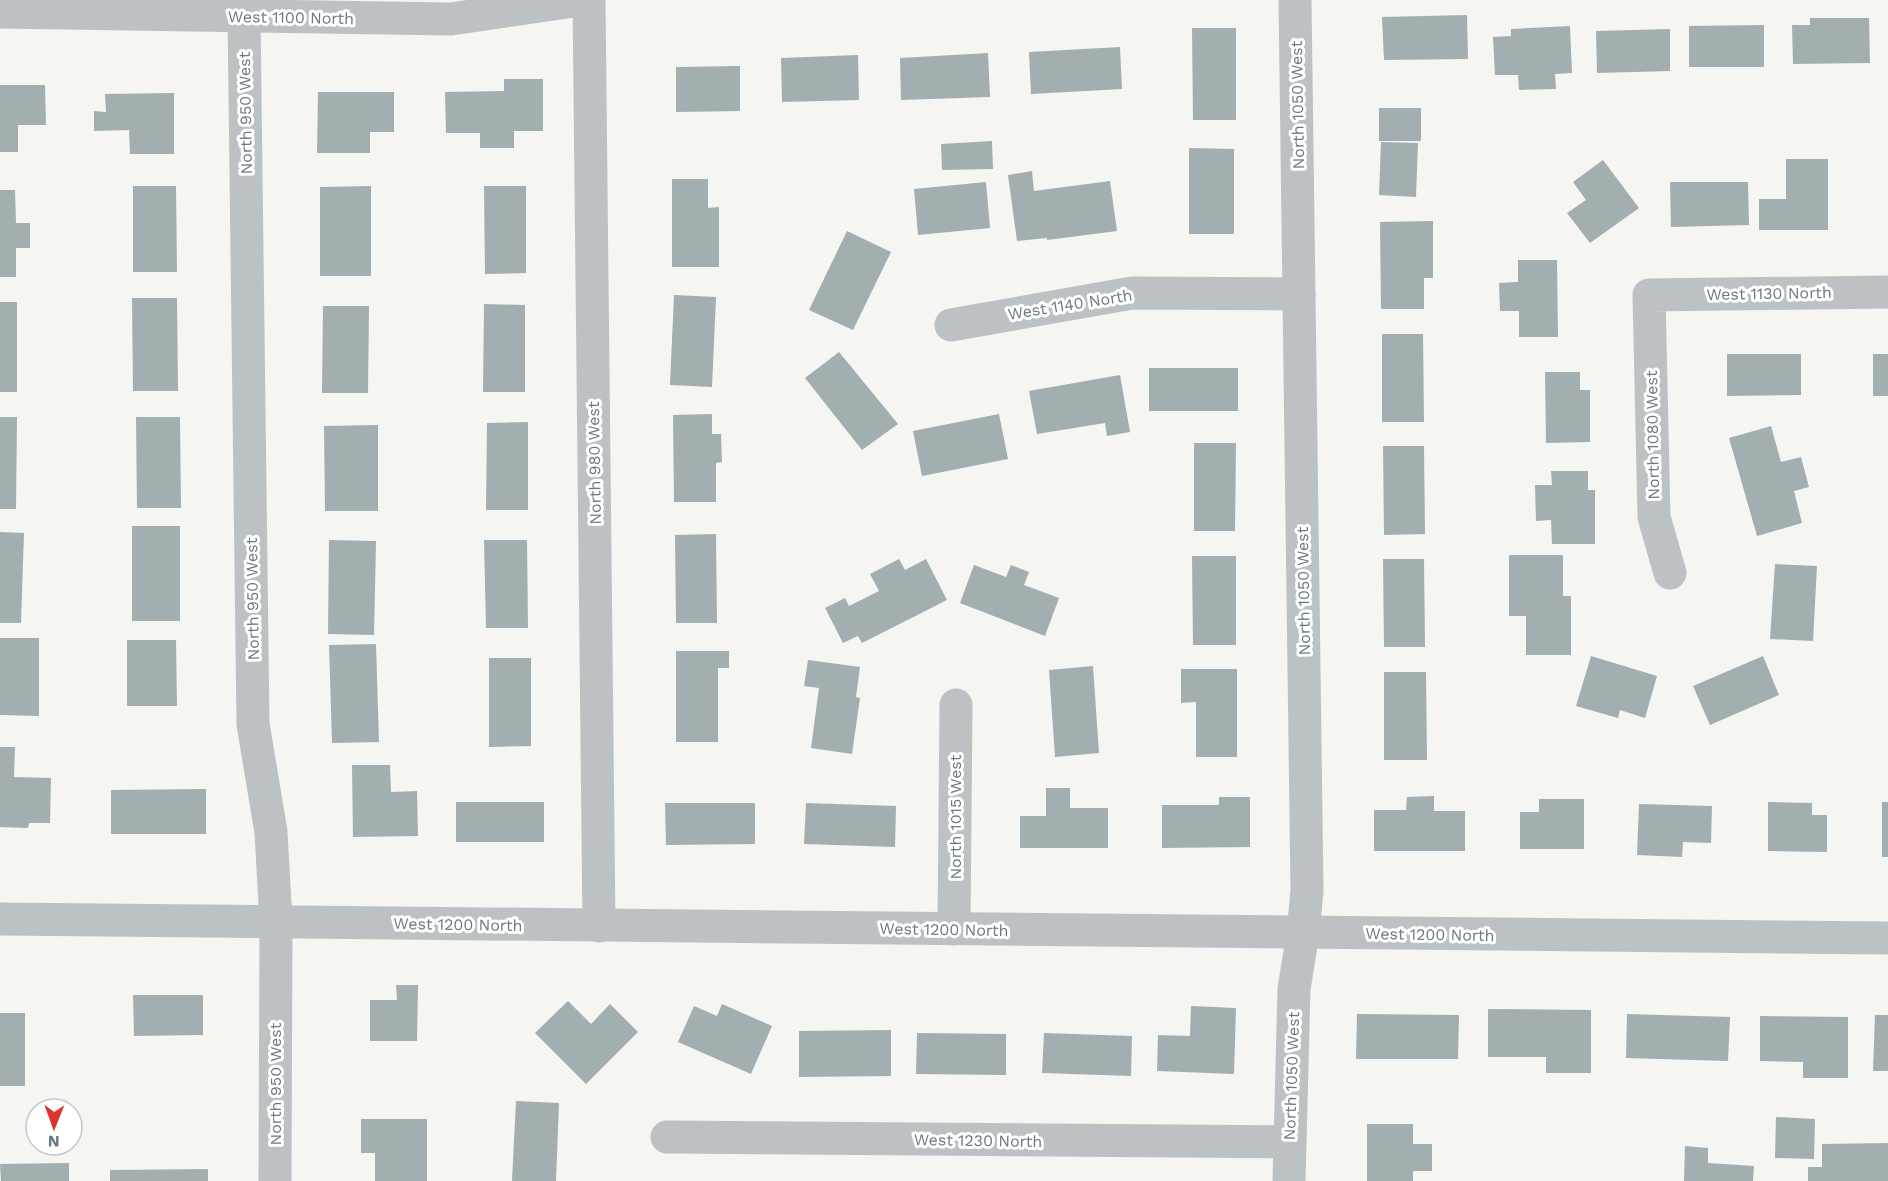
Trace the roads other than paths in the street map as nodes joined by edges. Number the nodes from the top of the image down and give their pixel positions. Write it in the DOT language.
graph roads {
  1 [pos="581,0"];
  2 [pos="589,0"];
  3 [pos="1295,0"];
  4 [pos="451,10"];
  5 [pos="0,12"];
  6 [pos="244,16"];
  7 [pos="1888,292"];
  8 [pos="1299,294"];
  9 [pos="1649,295"];
  10 [pos="951,325"];
  11 [pos="1670,573"];
  12 [pos="956,705"];
  13 [pos="0,919"];
  14 [pos="276,922"];
  15 [pos="600,926"];
  16 [pos="954,929"];
  17 [pos="1303,933"];
  18 [pos="1888,938"];
  19 [pos="667,1137"];
  20 [pos="1289,1142"];
  21 [pos="276,1181"];
  22 [pos="1289,1181"];
  1 -- 4 [label="street, West 1100 North"];
  2 -- 15 [label="street, North 980 West"];
  3 -- 8 [label="street, North 1050 West"];
  4 -- 6 [label="street, West 1100 North"];
  5 -- 6 [label="street, West 1100 North"];
  6 -- 14 [label="street, North 950 West"];
  7 -- 9 [label="street, West 1130 North"];
  8 -- 10 [label="street, West 1140 North"];
  8 -- 17 [label="street, North 1050 West"];
  9 -- 11 [label="street, North 1080 West"];
  12 -- 16 [label="street, North 1015 West"];
  13 -- 14 [label="street, West 1200 North"];
  14 -- 15 [label="street, West 1200 North"];
  14 -- 21 [label="street, North 950 West"];
  15 -- 16 [label="street, West 1200 North"];
  16 -- 17 [label="street, West 1200 North"];
  17 -- 18 [label="street, West 1200 North"];
  17 -- 20 [label="street, North 1050 West"];
  19 -- 20 [label="street, West 1230 North"];
  20 -- 22 [label="street, North 1050 West"];
}
